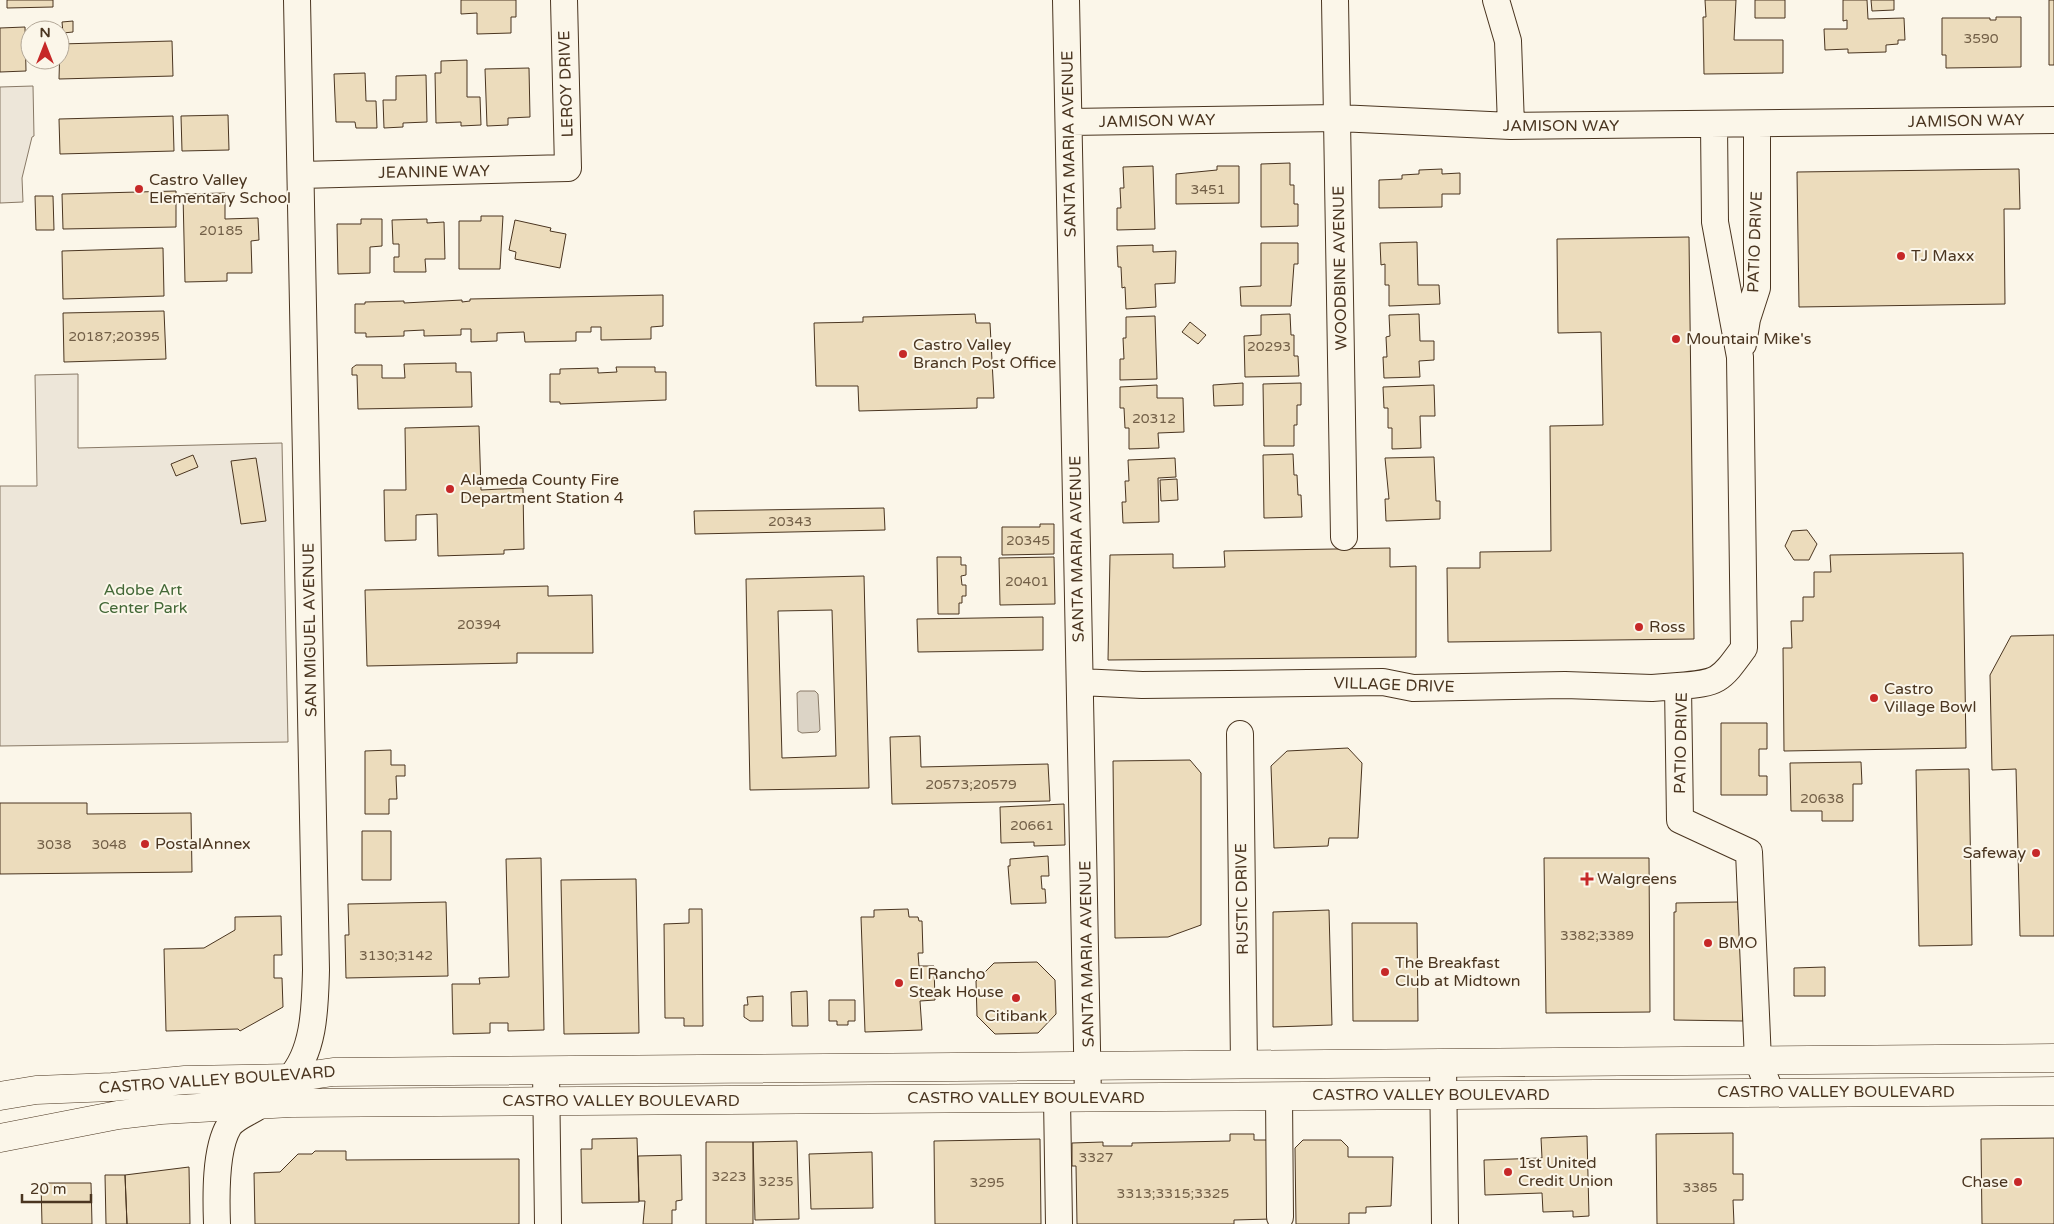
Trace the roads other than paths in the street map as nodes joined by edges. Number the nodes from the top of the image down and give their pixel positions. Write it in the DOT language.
graph roads {
  1 [pos="297,0"];
  2 [pos="564,0"];
  3 [pos="1066,0"];
  4 [pos="1335,0"];
  5 [pos="1496,0"];
  6 [pos="1338,118"];
  7 [pos="2054,120"];
  8 [pos="1069,122"];
  9 [pos="1757,124"];
  10 [pos="1714,125"];
  11 [pos="1510,126"];
  12 [pos="568,168"];
  13 [pos="300,175"];
  14 [pos="1740,358"];
  15 [pos="1344,536"];
  16 [pos="1080,682"];
  17 [pos="1678,686"];
  18 [pos="1240,734"];
  19 [pos="2054,1058"];
  20 [pos="1758,1061"];
  21 [pos="1444,1063"];
  22 [pos="1089,1065"];
  23 [pos="1244,1065"];
  24 [pos="546,1071"];
  25 [pos="291,1078"];
  26 [pos="2054,1091"];
  27 [pos="1771,1093"];
  28 [pos="0,1096"];
  29 [pos="1279,1096"];
  30 [pos="1444,1096"];
  31 [pos="1057,1098"];
  32 [pos="1088,1098"];
  33 [pos="546,1102"];
  34 [pos="259,1106"];
  35 [pos="0,1138"];
  36 [pos="1280,1217"];
  37 [pos="217,1224"];
  38 [pos="548,1224"];
  39 [pos="1059,1224"];
  40 [pos="1445,1224"];
  1 -- 13 [label="street, SAN MIGUEL AVENUE"];
  2 -- 12 [label="street, LEROY DRIVE"];
  3 -- 8 [label="street, SANTA MARIA AVENUE"];
  4 -- 6 [label="street, WOODBINE AVENUE"];
  5 -- 11 [label="street"];
  6 -- 8 [label="street, JAMISON WAY"];
  6 -- 11 [label="street, JAMISON WAY"];
  6 -- 15 [label="street, WOODBINE AVENUE"];
  7 -- 9 [label="street, JAMISON WAY"];
  8 -- 16 [label="street, SANTA MARIA AVENUE"];
  9 -- 10 [label="street, JAMISON WAY"];
  9 -- 14 [label="street, PATIO DRIVE"];
  10 -- 11 [label="street, JAMISON WAY"];
  10 -- 14 [label="street, PATIO DRIVE"];
  12 -- 13 [label="street, JEANINE WAY"];
  13 -- 25 [label="street, SAN MIGUEL AVENUE"];
  14 -- 17 [label="street, PATIO DRIVE"];
  16 -- 17 [label="street, VILLAGE DRIVE"];
  16 -- 22 [label="street, SANTA MARIA AVENUE"];
  17 -- 20 [label="street, PATIO DRIVE"];
  18 -- 23 [label="street, RUSTIC DRIVE"];
  19 -- 20 [label="main road, CASTRO VALLEY BOULEVARD"];
  20 -- 21 [label="main road, CASTRO VALLEY BOULEVARD"];
  20 -- 27 [label="street, PATIO DRIVE"];
  21 -- 23 [label="main road, CASTRO VALLEY BOULEVARD"];
  21 -- 30 [label="street"];
  22 -- 23 [label="main road, CASTRO VALLEY BOULEVARD"];
  22 -- 24 [label="main road, CASTRO VALLEY BOULEVARD"];
  22 -- 32 [label="street, SANTA MARIA AVENUE"];
  24 -- 25 [label="main road, CASTRO VALLEY BOULEVARD"];
  24 -- 33 [label="street"];
  25 -- 28 [label="main road, CASTRO VALLEY BOULEVARD"];
  25 -- 34 [label="street, SAN MIGUEL AVENUE"];
  26 -- 27 [label="main road, CASTRO VALLEY BOULEVARD"];
  27 -- 30 [label="main road, CASTRO VALLEY BOULEVARD"];
  29 -- 30 [label="main road, CASTRO VALLEY BOULEVARD"];
  29 -- 32 [label="main road, CASTRO VALLEY BOULEVARD"];
  29 -- 36 [label="street"];
  30 -- 40 [label="street"];
  31 -- 32 [label="main road, CASTRO VALLEY BOULEVARD"];
  31 -- 33 [label="main road, CASTRO VALLEY BOULEVARD"];
  31 -- 39 [label="street"];
  33 -- 34 [label="main road, CASTRO VALLEY BOULEVARD"];
  33 -- 38 [label="street"];
  34 -- 35 [label="main road, CASTRO VALLEY BOULEVARD"];
  34 -- 37 [label="street, SAN MIGUEL AVENUE"];
}
